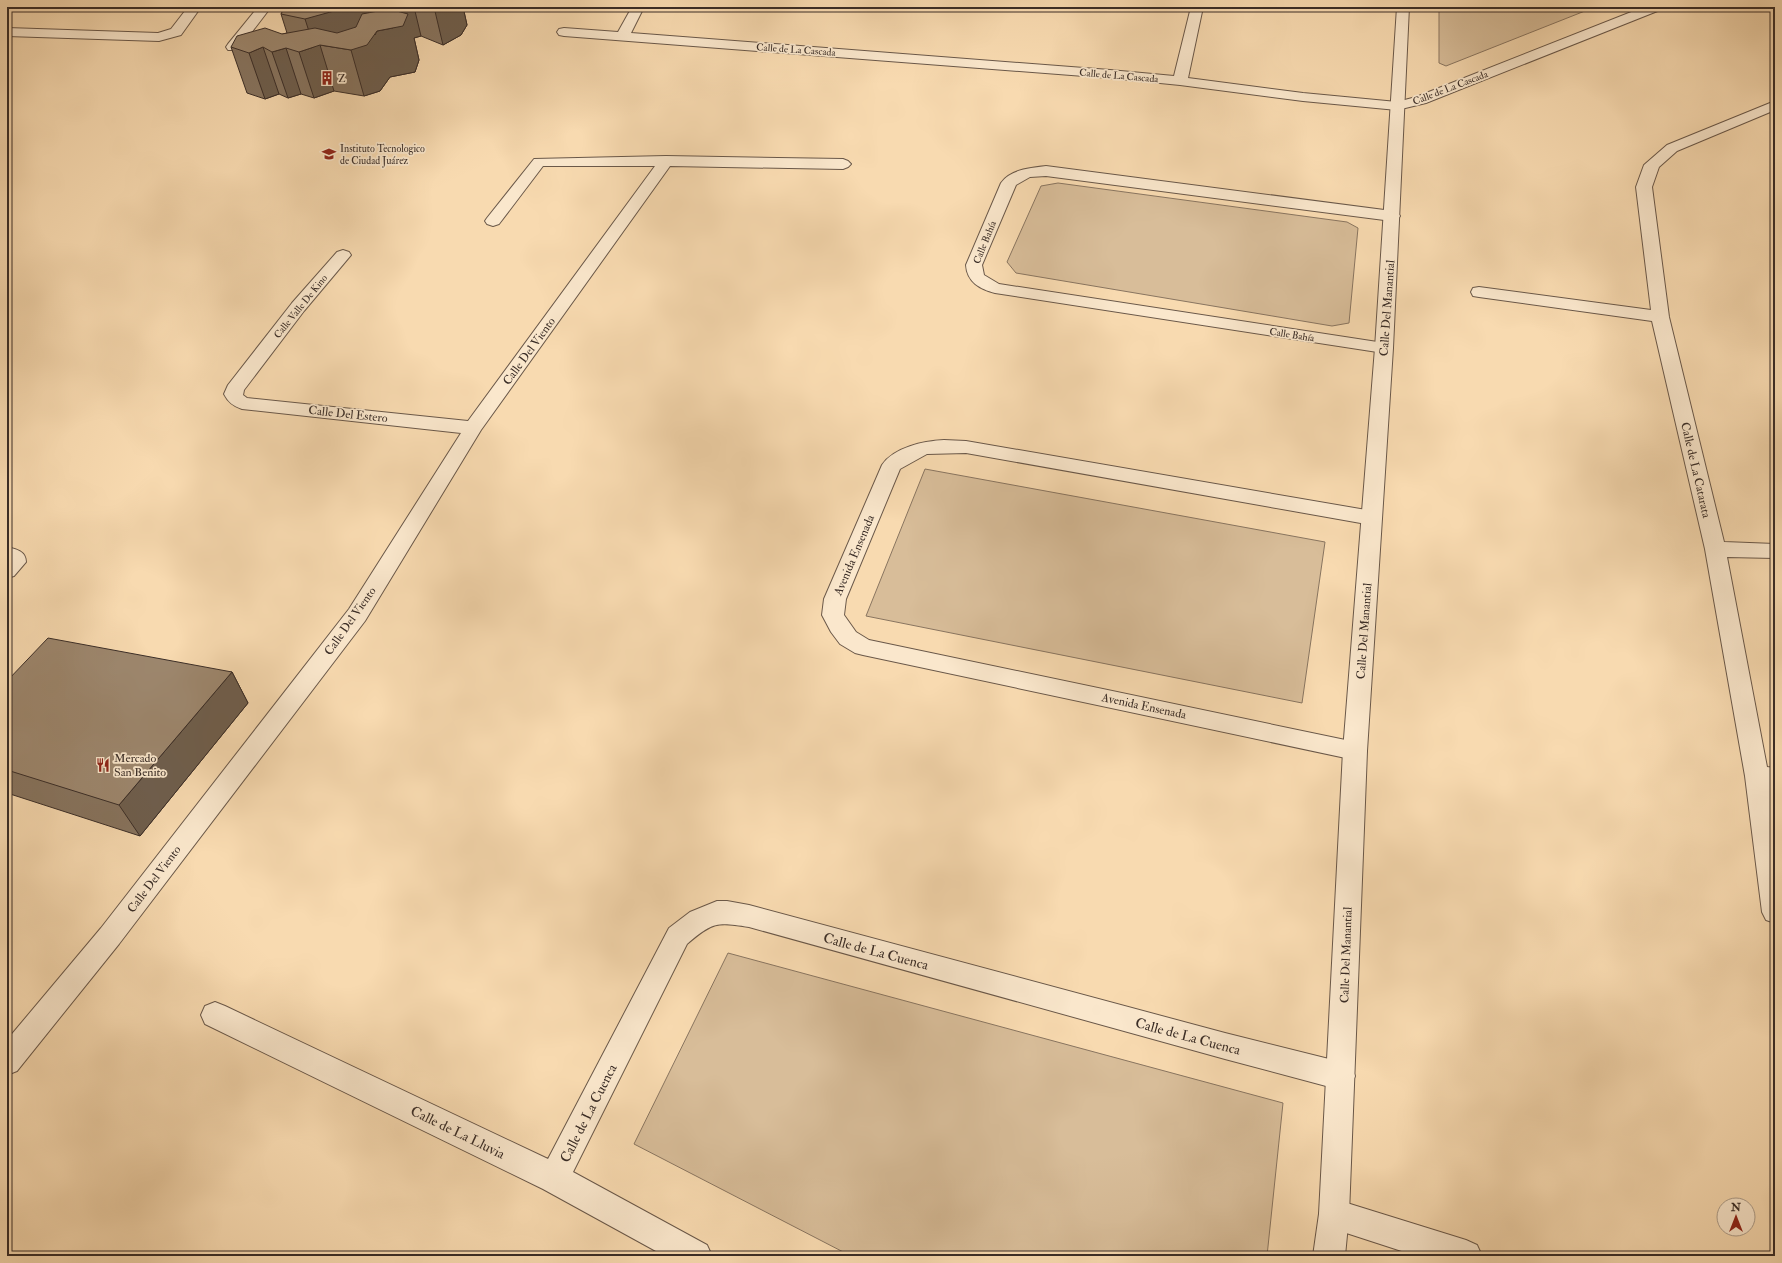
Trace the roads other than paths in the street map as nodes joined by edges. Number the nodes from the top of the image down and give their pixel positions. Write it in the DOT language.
graph roads {
  1 [pos="195,7"];
  2 [pos="265,7"];
  3 [pos="638,7"];
  4 [pos="1197,7"];
  5 [pos="1403,7"];
  6 [pos="1655,7"];
  7 [pos="7,32"];
  8 [pos="564,32"];
  9 [pos="623,36"];
  10 [pos="233,47"];
  11 [pos="1180,80"];
  12 [pos="1775,105"];
  13 [pos="1397,106"];
  14 [pos="666,161"];
  15 [pos="843,164"];
  16 [pos="1392,216"];
  17 [pos="493,221"];
  18 [pos="343,256"];
  19 [pos="1478,292"];
  20 [pos="1660,317"];
  21 [pos="1384,348"];
  22 [pos="235,389"];
  23 [pos="473,428"];
  24 [pos="1372,518"];
  25 [pos="1715,549"];
  26 [pos="1775,551"];
  27 [pos="7,554"];
  28 [pos="7,571"];
  29 [pos="1355,751"];
  30 [pos="1766,777"];
  31 [pos="1775,912"];
  32 [pos="215,1015"];
  33 [pos="7,1062"];
  34 [pos="1341,1076"];
  35 [pos="554,1178"];
  36 [pos="1334,1214"];
  37 [pos="696,1256"];
  38 [pos="1329,1256"];
  39 [pos="1466,1256"];
  1 -- 7 [label="street"];
  2 -- 10 [label="street"];
  3 -- 9 [label="street"];
  4 -- 11 [label="street"];
  5 -- 13 [label="street, Calle Del Manantial"];
  6 -- 13 [label="street, Calle de La Cascada"];
  8 -- 9 [label="street, Calle de La Cascada"];
  9 -- 11 [label="street, Calle de La Cascada"];
  11 -- 13 [label="street, Calle de La Cascada"];
  12 -- 20 [label="street, Calle de La Catarata"];
  13 -- 16 [label="street, Calle Del Manantial"];
  14 -- 15 [label="street"];
  14 -- 17 [label="street"];
  14 -- 23 [label="street, Calle Del Viento"];
  16 -- 21 [label="street, Calle Del Manantial"];
  16 -- 21 [label="street, Calle Bahía"];
  18 -- 22 [label="street, Calle Valle De Kino"];
  19 -- 20 [label="street"];
  20 -- 25 [label="street, Calle de La Catarata"];
  21 -- 24 [label="street, Calle Del Manantial"];
  22 -- 23 [label="street, Calle Del Estero"];
  23 -- 33 [label="street, Calle Del Viento"];
  24 -- 29 [label="street, Calle Del Manantial"];
  24 -- 29 [label="street, Avenida Ensenada"];
  25 -- 26 [label="street"];
  25 -- 30 [label="street, Calle de La Catarata"];
  27 -- 28 [label="street"];
  29 -- 34 [label="street, Calle Del Manantial"];
  30 -- 31 [label="street, Calle de La Catarata"];
  32 -- 35 [label="street, Calle de La Lluvia"];
  34 -- 35 [label="street, Calle de La Cuenca"];
  34 -- 36 [label="street, Calle Del Manantial"];
  35 -- 37 [label="street, Calle de La Lluvia"];
  36 -- 38 [label="street, Calle Del Manantial"];
  36 -- 39 [label="street"];
}
